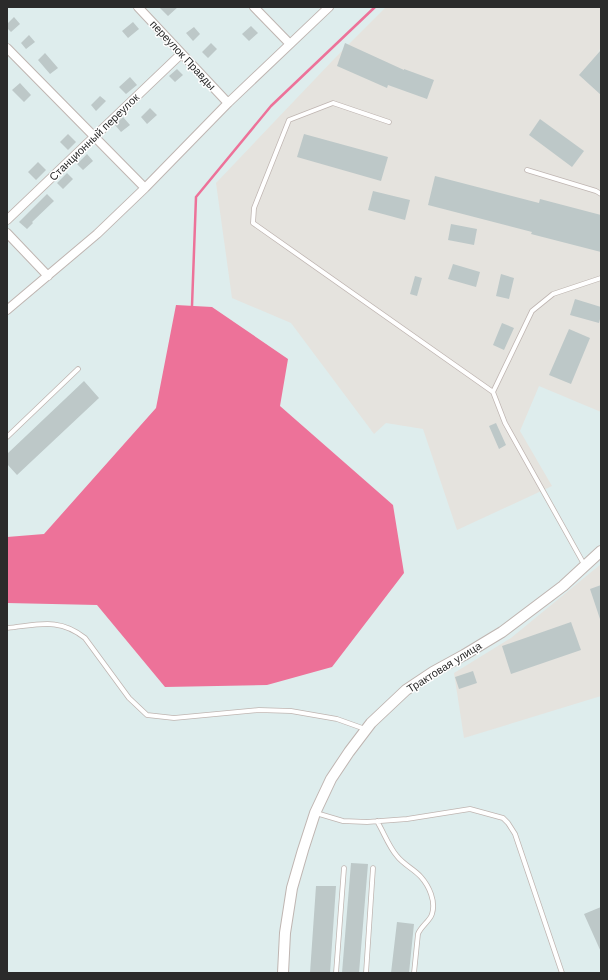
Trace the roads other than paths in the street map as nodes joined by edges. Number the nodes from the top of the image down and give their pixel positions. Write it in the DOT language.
graph roads {
  1 [pos="138,7"];
  2 [pos="254,7"];
  3 [pos="329,7"];
  4 [pos="290,44"];
  5 [pos="7,48"];
  6 [pos="181,54"];
  7 [pos="228,103"];
  8 [pos="389,122"];
  9 [pos="95,137"];
  10 [pos="527,170"];
  11 [pos="145,188"];
  12 [pos="601,194"];
  13 [pos="7,220"];
  14 [pos="7,233"];
  15 [pos="48,276"];
  16 [pos="601,278"];
  17 [pos="7,310"];
  18 [pos="78,369"];
  19 [pos="493,392"];
  20 [pos="7,436"];
  21 [pos="601,551"];
  22 [pos="585,566"];
  23 [pos="7,628"];
  24 [pos="366,730"];
  25 [pos="315,813"];
  26 [pos="377,821"];
  27 [pos="344,868"];
  28 [pos="373,868"];
  29 [pos="283,973"];
  30 [pos="336,973"];
  31 [pos="366,973"];
  32 [pos="414,973"];
  33 [pos="562,973"];
  1 -- 6 [label="street, переулок Правды"];
  2 -- 4 [label="street"];
  3 -- 4 [label="street"];
  4 -- 7 [label="street"];
  5 -- 9 [label="street"];
  6 -- 7 [label="street, переулок Правды"];
  6 -- 9 [label="street, Станционный переулок"];
  7 -- 11 [label="street"];
  8 -- 19 [label="lane"];
  9 -- 11 [label="street"];
  9 -- 13 [label="street, Станционный переулок"];
  10 -- 12 [label="lane"];
  11 -- 15 [label="street"];
  14 -- 15 [label="street"];
  15 -- 17 [label="street"];
  16 -- 19 [label="lane"];
  18 -- 20 [label="lane"];
  19 -- 22 [label="lane"];
  21 -- 22 [label="street, Трактовая улица"];
  22 -- 24 [label="street, Трактовая улица"];
  23 -- 24 [label="lane"];
  24 -- 25 [label="street, Трактовая улица"];
  25 -- 26 [label="lane"];
  25 -- 29 [label="street, Трактовая улица"];
  26 -- 32 [label="lane"];
  26 -- 33 [label="lane"];
  27 -- 30 [label="lane"];
  28 -- 31 [label="lane"];
}
